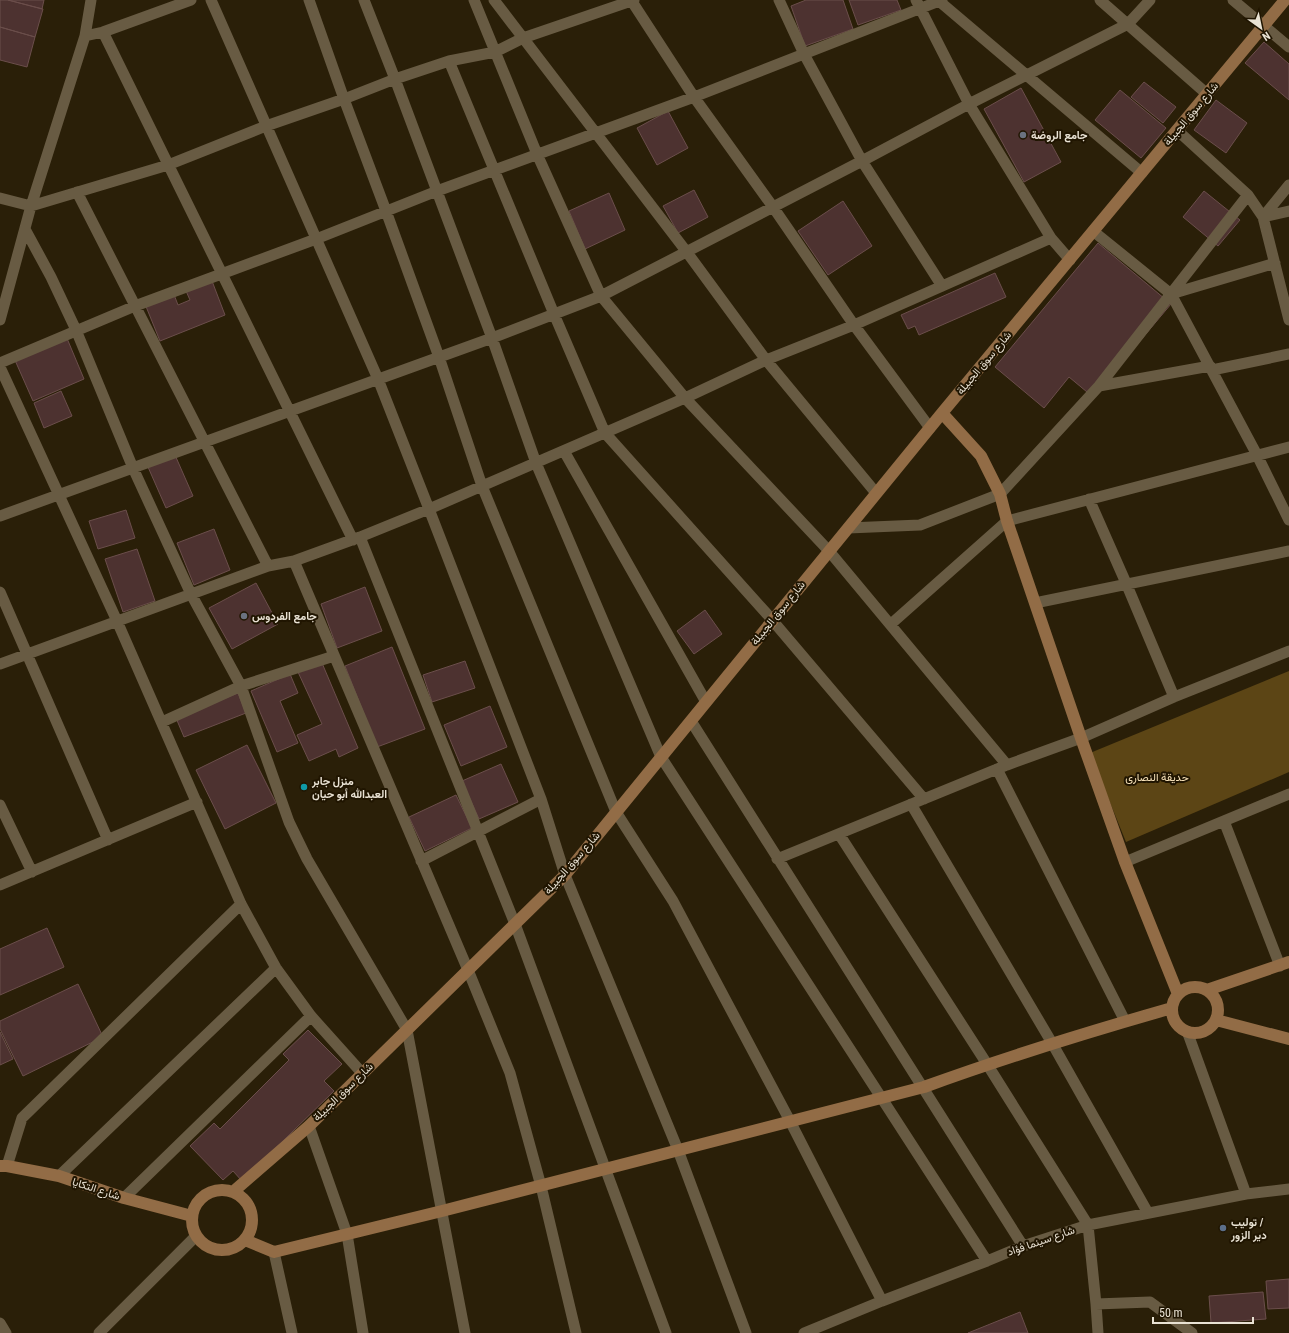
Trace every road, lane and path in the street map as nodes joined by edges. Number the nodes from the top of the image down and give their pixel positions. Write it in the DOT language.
graph roads {
  1 [pos="91,0"];
  2 [pos="191,0"];
  3 [pos="211,0"];
  4 [pos="309,0"];
  5 [pos="364,0"];
  6 [pos="474,0"];
  7 [pos="494,0"];
  8 [pos="632,0"];
  9 [pos="779,0"];
  10 [pos="1100,0"];
  11 [pos="1150,0"];
  12 [pos="1233,0"];
  13 [pos="1285,0"];
  14 [pos="940,1"];
  15 [pos="918,4"];
  16 [pos="1128,24"];
  17 [pos="1264,26"];
  18 [pos="102,32"];
  19 [pos="85,36"];
  20 [pos="523,38"];
  21 [pos="1289,47"];
  22 [pos="495,52"];
  23 [pos="804,54"];
  24 [pos="449,61"];
  25 [pos="1025,75"];
  26 [pos="395,79"];
  27 [pos="1208,94"];
  28 [pos="694,97"];
  29 [pos="344,99"];
  30 [pos="968,104"];
  31 [pos="266,126"];
  32 [pos="1178,131"];
  33 [pos="595,132"];
  34 [pos="537,154"];
  35 [pos="862,161"];
  36 [pos="168,165"];
  37 [pos="494,170"];
  38 [pos="1142,173"];
  39 [pos="1289,185"];
  40 [pos="437,191"];
  41 [pos="77,192"];
  42 [pos="1248,195"];
  43 [pos="0,198"];
  44 [pos="31,206"];
  45 [pos="773,207"];
  46 [pos="386,211"];
  47 [pos="1289,211"];
  48 [pos="1263,216"];
  49 [pos="25,229"];
  50 [pos="1093,231"];
  51 [pos="1051,238"];
  52 [pos="316,239"];
  53 [pos="686,251"];
  54 [pos="1070,260"];
  55 [pos="1275,263"];
  56 [pos="222,273"];
  57 [pos="942,286"];
  58 [pos="1171,294"];
  59 [pos="601,296"];
  60 [pos="135,306"];
  61 [pos="554,314"];
  62 [pos="0,320"];
  63 [pos="1289,320"];
  64 [pos="854,325"];
  65 [pos="76,330"];
  66 [pos="492,338"];
  67 [pos="1289,354"];
  68 [pos="439,357"];
  69 [pos="766,360"];
  70 [pos="0,363"];
  71 [pos="0,366"];
  72 [pos="1211,368"];
  73 [pos="378,379"];
  74 [pos="1099,386"];
  75 [pos="685,398"];
  76 [pos="290,411"];
  77 [pos="942,413"];
  78 [pos="930,428"];
  79 [pos="605,433"];
  80 [pos="205,442"];
  81 [pos="1289,447"];
  82 [pos="564,451"];
  83 [pos="1257,455"];
  84 [pos="536,463"];
  85 [pos="133,468"];
  86 [pos="482,486"];
  87 [pos="876,493"];
  88 [pos="1000,494"];
  89 [pos="58,495"];
  90 [pos="1088,499"];
  91 [pos="429,509"];
  92 [pos="0,516"];
  93 [pos="1007,520"];
  94 [pos="1289,520"];
  95 [pos="848,528"];
  96 [pos="357,538"];
  97 [pos="829,551"];
  98 [pos="1289,551"];
  99 [pos="294,561"];
  100 [pos="268,566"];
  101 [pos="1126,583"];
  102 [pos="0,592"];
  103 [pos="191,594"];
  104 [pos="1035,602"];
  105 [pos="773,620"];
  106 [pos="117,621"];
  107 [pos="891,624"];
  108 [pos="1289,651"];
  109 [pos="27,654"];
  110 [pos="334,656"];
  111 [pos="0,664"];
  112 [pos="241,686"];
  113 [pos="1174,697"];
  114 [pos="706,702"];
  115 [pos="690,721"];
  116 [pos="162,722"];
  117 [pos="1081,738"];
  118 [pos="661,757"];
  119 [pos="1002,767"];
  120 [pos="1289,794"];
  121 [pos="541,799"];
  122 [pos="924,799"];
  123 [pos="197,802"];
  124 [pos="911,804"];
  125 [pos="0,806"];
  126 [pos="616,812"];
  127 [pos="1224,821"];
  128 [pos="478,831"];
  129 [pos="839,834"];
  130 [pos="108,840"];
  131 [pos="777,859"];
  132 [pos="421,861"];
  133 [pos="1125,862"];
  134 [pos="32,872"];
  135 [pos="565,875"];
  136 [pos="0,885"];
  137 [pos="241,904"];
  138 [pos="515,924"];
  139 [pos="1284,964"];
  140 [pos="276,968"];
  141 [pos="468,970"];
  142 [pos="1207,990"];
  143 [pos="1178,994"];
  144 [pos="1172,1008"];
  145 [pos="311,1016"];
  146 [pos="1216,1020"];
  147 [pos="1125,1021"];
  148 [pos="407,1030"];
  149 [pos="1186,1031"];
  150 [pos="1289,1039"];
  151 [pos="1052,1043"];
  152 [pos="987,1064"];
  153 [pos="362,1073"];
  154 [pos="924,1087"];
  155 [pos="881,1098"];
  156 [pos="790,1121"];
  157 [pos="309,1126"];
  158 [pos="678,1150"];
  159 [pos="4,1166"];
  160 [pos="606,1169"];
  161 [pos="59,1176"];
  162 [pos="541,1186"];
  163 [pos="1289,1189"];
  164 [pos="234,1191"];
  165 [pos="1246,1194"];
  166 [pos="124,1198"];
  167 [pos="442,1211"];
  168 [pos="1148,1213"];
  169 [pos="192,1216"];
  170 [pos="1088,1225"];
  171 [pos="347,1234"];
  172 [pos="196,1236"];
  173 [pos="245,1240"];
  174 [pos="1023,1246"];
  175 [pos="274,1252"];
  176 [pos="987,1261"];
  177 [pos="882,1301"];
  178 [pos="1096,1304"];
  179 [pos="0,1323"];
  180 [pos="6,1333"];
  181 [pos="99,1333"];
  182 [pos="292,1333"];
  183 [pos="363,1333"];
  184 [pos="465,1333"];
  185 [pos="576,1333"];
  186 [pos="666,1333"];
  187 [pos="746,1333"];
  188 [pos="804,1333"];
  189 [pos="1098,1333"];
  190 [pos="1192,1333"];
  1 -- 19 [label="street"];
  2 -- 18 [label="street"];
  3 -- 31 [label="street"];
  4 -- 29 [label="street"];
  5 -- 26 [label="street"];
  6 -- 22 [label="street"];
  7 -- 20 [label="street"];
  8 -- 20 [label="street"];
  8 -- 28 [label="street"];
  9 -- 23 [label="street"];
  10 -- 16 [label="street"];
  11 -- 16 [label="street"];
  12 -- 17 [label="street"];
  13 -- 17 [label="street, شارع سوق الجبيلة"];
  14 -- 15 [label="street"];
  14 -- 25 [label="street"];
  15 -- 23 [label="street"];
  15 -- 30 [label="street"];
  16 -- 25 [label="street"];
  16 -- 27 [label="street"];
  17 -- 21 [label="street"];
  17 -- 27 [label="street, شارع سوق الجبيلة"];
  18 -- 19 [label="street"];
  18 -- 36 [label="street"];
  19 -- 44 [label="street"];
  20 -- 22 [label="street"];
  20 -- 33 [label="street"];
  22 -- 24 [label="street"];
  22 -- 34 [label="street"];
  23 -- 28 [label="street"];
  23 -- 35 [label="street"];
  24 -- 26 [label="street"];
  24 -- 37 [label="street"];
  25 -- 30 [label="street"];
  25 -- 38 [label="street"];
  26 -- 29 [label="street"];
  26 -- 40 [label="street"];
  27 -- 32 [label="street, شارع سوق الجبيلة"];
  28 -- 33 [label="street"];
  28 -- 45 [label="street"];
  29 -- 31 [label="street"];
  29 -- 46 [label="street"];
  30 -- 35 [label="street"];
  30 -- 51 [label="street"];
  31 -- 36 [label="street"];
  31 -- 52 [label="street"];
  32 -- 38 [label="street, شارع سوق الجبيلة"];
  32 -- 42 [label="street"];
  33 -- 34 [label="street"];
  33 -- 53 [label="street"];
  34 -- 37 [label="street"];
  34 -- 59 [label="street"];
  35 -- 45 [label="street"];
  35 -- 57 [label="street"];
  36 -- 41 [label="street"];
  36 -- 56 [label="street"];
  37 -- 40 [label="street"];
  37 -- 61 [label="street"];
  38 -- 50 [label="street, شارع سوق الجبيلة"];
  39 -- 48 [label="street"];
  40 -- 46 [label="street"];
  40 -- 66 [label="street"];
  41 -- 44 [label="street"];
  41 -- 60 [label="street"];
  42 -- 48 [label="street"];
  42 -- 58 [label="street"];
  43 -- 44 [label="street"];
  44 -- 49 [label="street"];
  45 -- 53 [label="street"];
  45 -- 64 [label="street"];
  46 -- 52 [label="street"];
  46 -- 68 [label="street"];
  47 -- 48 [label="street"];
  48 -- 55 [label="street"];
  49 -- 62 [label="street"];
  49 -- 65 [label="street"];
  50 -- 54 [label="street, شارع سوق الجبيلة"];
  50 -- 58 [label="street"];
  51 -- 54 [label="street"];
  51 -- 57 [label="street"];
  52 -- 56 [label="street"];
  52 -- 73 [label="street"];
  53 -- 59 [label="street"];
  53 -- 69 [label="street"];
  54 -- 77 [label="street, شارع سوق الجبيلة"];
  55 -- 58 [label="street"];
  55 -- 63 [label="street"];
  56 -- 60 [label="street"];
  56 -- 76 [label="street"];
  57 -- 64 [label="street"];
  58 -- 72 [label="street"];
  58 -- 74 [label="street"];
  59 -- 61 [label="street"];
  59 -- 75 [label="street"];
  60 -- 65 [label="street"];
  60 -- 80 [label="street"];
  61 -- 66 [label="street"];
  61 -- 79 [label="street"];
  64 -- 69 [label="street"];
  64 -- 78 [label="street"];
  65 -- 70 [label="street"];
  65 -- 85 [label="street"];
  66 -- 68 [label="street"];
  66 -- 84 [label="street"];
  67 -- 72 [label="street"];
  68 -- 73 [label="street"];
  68 -- 86 [label="street"];
  69 -- 75 [label="street"];
  69 -- 87 [label="street"];
  71 -- 89 [label="street"];
  72 -- 74 [label="street"];
  72 -- 83 [label="street"];
  73 -- 76 [label="street"];
  73 -- 91 [label="street"];
  74 -- 88 [label="street"];
  75 -- 79 [label="street"];
  75 -- 97 [label="street"];
  76 -- 80 [label="street"];
  76 -- 96 [label="street"];
  77 -- 78 [label="street, شارع سوق الجبيلة"];
  77 -- 88 [label="street"];
  78 -- 87 [label="street, شارع سوق الجبيلة"];
  79 -- 82 [label="street"];
  79 -- 105 [label="street"];
  80 -- 85 [label="street"];
  80 -- 100 [label="street"];
  81 -- 83 [label="street"];
  82 -- 84 [label="street"];
  82 -- 114 [label="street"];
  83 -- 90 [label="street"];
  83 -- 94 [label="street"];
  84 -- 86 [label="street"];
  84 -- 118 [label="street"];
  85 -- 89 [label="street"];
  85 -- 103 [label="street"];
  86 -- 91 [label="street"];
  86 -- 126 [label="street"];
  87 -- 95 [label="street, شارع سوق الجبيلة"];
  88 -- 93 [label="street"];
  88 -- 95 [label="street"];
  89 -- 92 [label="street"];
  89 -- 106 [label="street"];
  90 -- 93 [label="street"];
  90 -- 101 [label="street"];
  91 -- 96 [label="street"];
  91 -- 121 [label="street"];
  93 -- 104 [label="street"];
  93 -- 107 [label="street"];
  95 -- 97 [label="street, شارع سوق الجبيلة"];
  96 -- 99 [label="street"];
  96 -- 128 [label="street"];
  97 -- 105 [label="street, شارع سوق الجبيلة"];
  97 -- 107 [label="street"];
  98 -- 101 [label="street"];
  99 -- 100 [label="street"];
  99 -- 110 [label="street"];
  100 -- 103 [label="street"];
  101 -- 104 [label="street"];
  101 -- 113 [label="street"];
  102 -- 109 [label="street"];
  103 -- 106 [label="street"];
  103 -- 112 [label="street"];
  104 -- 117 [label="street"];
  105 -- 114 [label="street, شارع سوق الجبيلة"];
  105 -- 122 [label="street"];
  106 -- 109 [label="street"];
  106 -- 116 [label="street"];
  107 -- 119 [label="street"];
  108 -- 113 [label="street"];
  109 -- 111 [label="street"];
  109 -- 130 [label="street"];
  110 -- 112 [label="street"];
  110 -- 132 [label="street"];
  112 -- 116 [label="street"];
  112 -- 148 [label="street"];
  113 -- 117 [label="street"];
  114 -- 115 [label="street, شارع سوق الجبيلة"];
  115 -- 118 [label="street, شارع سوق الجبيلة"];
  115 -- 131 [label="street"];
  116 -- 123 [label="street"];
  117 -- 119 [label="street"];
  117 -- 133 [label="street"];
  118 -- 126 [label="street, شارع سوق الجبيلة"];
  118 -- 155 [label="street"];
  119 -- 122 [label="street"];
  119 -- 147 [label="street"];
  120 -- 127 [label="street"];
  121 -- 128 [label="street"];
  121 -- 135 [label="street"];
  122 -- 124 [label="street"];
  123 -- 130 [label="street"];
  123 -- 137 [label="street"];
  124 -- 129 [label="street"];
  124 -- 151 [label="street"];
  125 -- 134 [label="street"];
  126 -- 135 [label="street, شارع سوق الجبيلة"];
  126 -- 156 [label="street"];
  127 -- 133 [label="street"];
  127 -- 139 [label="street"];
  128 -- 132 [label="street"];
  128 -- 138 [label="street"];
  129 -- 131 [label="street"];
  129 -- 152 [label="street"];
  130 -- 134 [label="street"];
  131 -- 154 [label="street"];
  132 -- 141 [label="street"];
  133 -- 143 [label="street"];
  134 -- 136 [label="street"];
  135 -- 138 [label="street, شارع سوق الجبيلة"];
  135 -- 158 [label="street"];
  137 -- 140 [label="street"];
  137 -- 159 [label="street"];
  138 -- 141 [label="street, شارع سوق الجبيلة"];
  138 -- 160 [label="street"];
  139 -- 142 [label="street"];
  140 -- 145 [label="street"];
  140 -- 161 [label="street"];
  141 -- 148 [label="street, شارع سوق الجبيلة"];
  141 -- 162 [label="street"];
  142 -- 143 [label="street"];
  142 -- 146 [label="street"];
  143 -- 144 [label="street"];
  144 -- 147 [label="street"];
  144 -- 149 [label="street"];
  145 -- 153 [label="street"];
  145 -- 166 [label="street"];
  146 -- 149 [label="street"];
  146 -- 150 [label="street"];
  147 -- 151 [label="street"];
  148 -- 153 [label="street, شارع سوق الجبيلة"];
  148 -- 167 [label="street"];
  149 -- 165 [label="street"];
  151 -- 152 [label="street"];
  151 -- 168 [label="street"];
  152 -- 154 [label="street"];
  152 -- 170 [label="street"];
  153 -- 157 [label="street, شارع سوق الجبيلة"];
  154 -- 155 [label="street"];
  154 -- 174 [label="street"];
  155 -- 156 [label="street"];
  155 -- 176 [label="street"];
  156 -- 158 [label="street"];
  156 -- 177 [label="street"];
  157 -- 164 [label="street, شارع سوق الجبيلة"];
  157 -- 171 [label="street"];
  158 -- 160 [label="street"];
  158 -- 187 [label="street"];
  159 -- 161 [label="street, شارع التكايا"];
  160 -- 162 [label="street"];
  160 -- 186 [label="street"];
  161 -- 166 [label="street, شارع التكايا"];
  162 -- 167 [label="street"];
  162 -- 185 [label="street"];
  163 -- 165 [label="street, شارع سينما فؤاد"];
  164 -- 169 [label="street"];
  164 -- 173 [label="street"];
  165 -- 168 [label="street, شارع سينما فؤاد"];
  166 -- 169 [label="street, شارع التكايا"];
  167 -- 171 [label="street"];
  167 -- 184 [label="street"];
  168 -- 170 [label="street, شارع سينما فؤاد"];
  169 -- 172 [label="street"];
  170 -- 174 [label="street, شارع سينما فؤاد"];
  170 -- 178 [label="street"];
  171 -- 175 [label="street"];
  171 -- 183 [label="street"];
  172 -- 173 [label="street"];
  172 -- 181 [label="street"];
  173 -- 175 [label="street"];
  174 -- 176 [label="street, شارع سينما فؤاد"];
  175 -- 182 [label="street"];
  176 -- 177 [label="street, شارع سينما فؤاد"];
  177 -- 188 [label="street, شارع سينما فؤاد"];
  178 -- 189 [label="street"];
  178 -- 190 [label="street"];
  179 -- 180 [label="street"];
}
